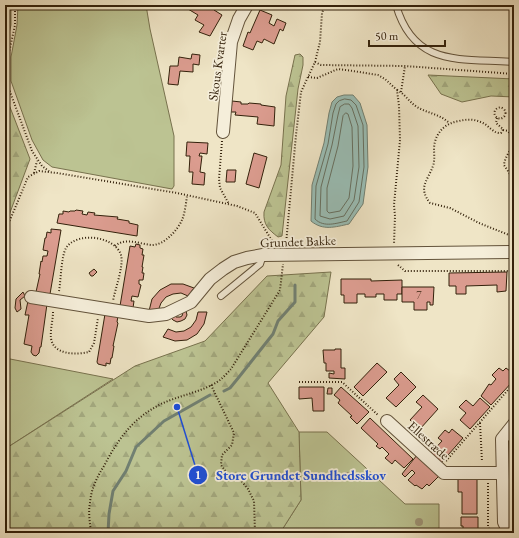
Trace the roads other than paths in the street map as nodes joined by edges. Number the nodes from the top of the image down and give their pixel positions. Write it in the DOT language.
graph roads {
  1 [pos="247,5"];
  2 [pos="396,5"];
  3 [pos="514,62"];
  4 [pos="223,132"];
  5 [pos="514,252"];
  6 [pos="263,255"];
  7 [pos="221,296"];
  8 [pos="32,297"];
  9 [pos="387,421"];
  10 [pos="514,424"];
  11 [pos="502,473"];
  12 [pos="509,533"];
  1 -- 4 [label="street, Skous Kvarter"];
  2 -- 3 [label="lane"];
  5 -- 6 [label="street, Grundet Bakke"];
  6 -- 7 [label="lane"];
  6 -- 8 [label="street, Grundet Bakke"];
  9 -- 11 [label="street, Ellestræde"];
  10 -- 11 [label="street"];
  11 -- 12 [label="street"];
}
